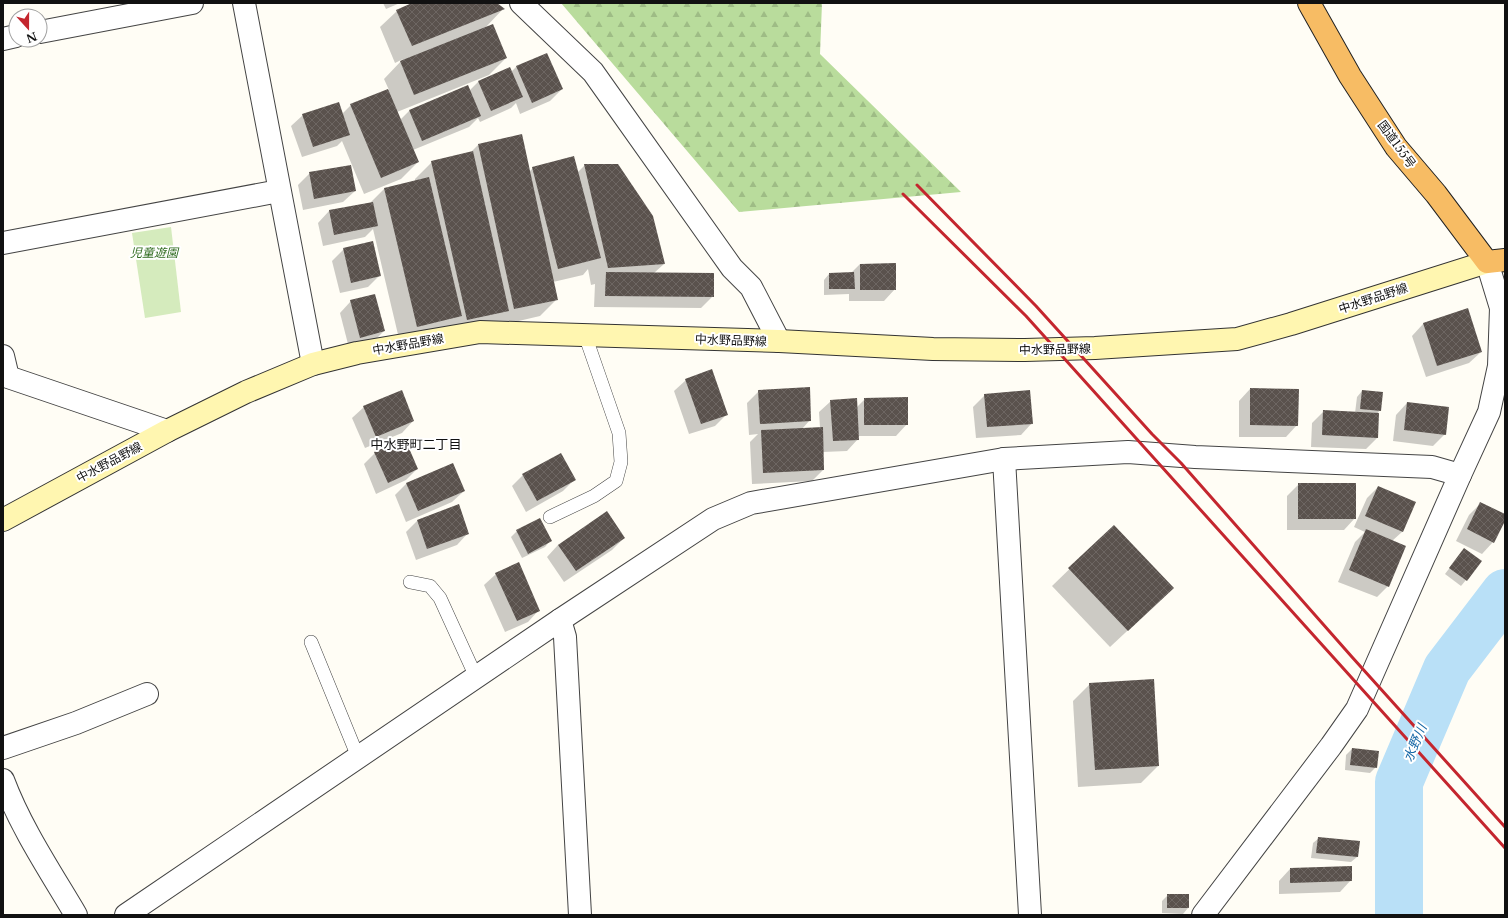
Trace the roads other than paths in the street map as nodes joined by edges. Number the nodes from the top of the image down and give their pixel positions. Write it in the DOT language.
graph roads {
  1 [pos="192,3"];
  2 [pos="244,3"];
  3 [pos="521,3"];
  4 [pos="1309,3"];
  5 [pos="48,30"];
  6 [pos="279,191"];
  7 [pos="3,242"];
  8 [pos="1496,261"];
  9 [pos="585,335"];
  10 [pos="779,341"];
  11 [pos="3,356"];
  12 [pos="313,364"];
  13 [pos="167,431"];
  14 [pos="1004,458"];
  15 [pos="1460,475"];
  16 [pos="550,517"];
  17 [pos="3,520"];
  18 [pos="410,582"];
  19 [pos="560,620"];
  20 [pos="311,642"];
  21 [pos="476,677"];
  22 [pos="147,694"];
  23 [pos="3,748"];
  24 [pos="358,757"];
  25 [pos="3,780"];
  26 [pos="76,915"];
  27 [pos="126,915"];
  28 [pos="580,915"];
  29 [pos="1030,915"];
  30 [pos="1203,915"];
  1 -- 5 [label="street"];
  2 -- 6 [label="street"];
  3 -- 10 [label="street"];
  4 -- 8 [label="highway, 国道155号"];
  6 -- 7 [label="street"];
  6 -- 12 [label="street"];
  8 -- 10 [label="main road, 中水野品野線"];
  8 -- 15 [label="street"];
  9 -- 10 [label="main road, 中水野品野線"];
  9 -- 12 [label="main road, 中水野品野線"];
  9 -- 16 [label="lane"];
  11 -- 13 [label="street"];
  12 -- 13 [label="main road, 中水野品野線"];
  13 -- 17 [label="main road, 中水野品野線"];
  14 -- 15 [label="street"];
  14 -- 19 [label="street"];
  14 -- 29 [label="street"];
  15 -- 30 [label="street"];
  18 -- 21 [label="lane"];
  19 -- 21 [label="street"];
  19 -- 28 [label="street"];
  20 -- 24 [label="lane"];
  21 -- 24 [label="street"];
  22 -- 23 [label="street"];
  24 -- 27 [label="street"];
  25 -- 26 [label="street"];
}
